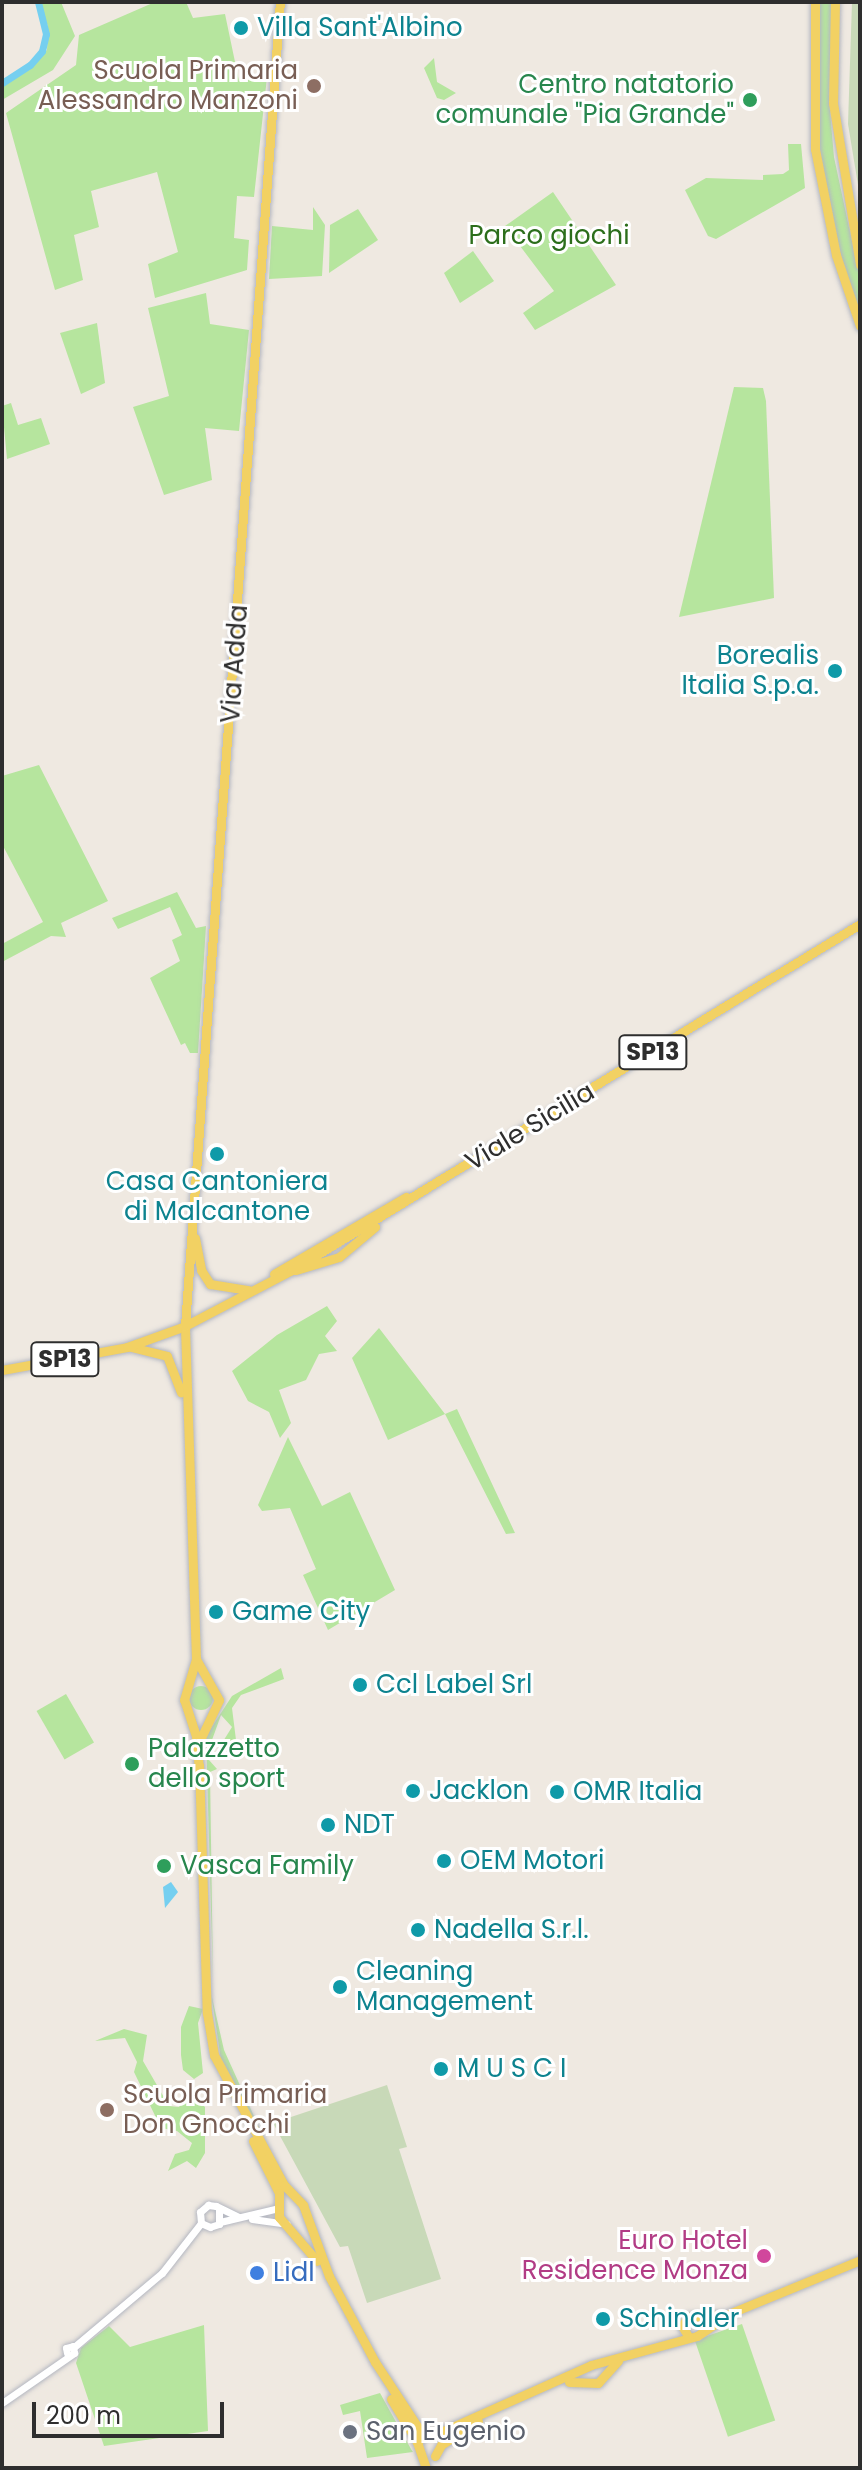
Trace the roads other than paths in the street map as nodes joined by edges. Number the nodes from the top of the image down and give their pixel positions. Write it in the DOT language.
graph roads {
  1 [pos="280,2"];
  2 [pos="815,2"];
  3 [pos="835,2"];
  4 [pos="860,265"];
  5 [pos="860,326"];
  6 [pos="860,924"];
  7 [pos="445,1179"];
  8 [pos="386,1216"];
  9 [pos="192,1232"];
  10 [pos="336,1238"];
  11 [pos="326,1251"];
  12 [pos="342,1256"];
  13 [pos="292,1270"];
  14 [pos="265,1281"];
  15 [pos="249,1290"];
  16 [pos="185,1326"];
  17 [pos="127,1347"];
  18 [pos="2,1370"];
  19 [pos="186,1408"];
  20 [pos="196,1659"];
  21 [pos="191,1685"];
  22 [pos="212,1685"];
  23 [pos="190,1713"];
  24 [pos="212,1713"];
  25 [pos="199,1770"];
  26 [pos="239,2109"];
  27 [pos="280,2206"];
  28 [pos="303,2207"];
  29 [pos="219,2208"];
  30 [pos="240,2217"];
  31 [pos="220,2222"];
  32 [pos="201,2223"];
  33 [pos="287,2224"];
  34 [pos="860,2260"];
  35 [pos="329,2276"];
  36 [pos="731,2313"];
  37 [pos="699,2318"];
  38 [pos="682,2324"];
  39 [pos="701,2332"];
  40 [pos="688,2336"];
  41 [pos="658,2343"];
  42 [pos="625,2356"];
  43 [pos="593,2366"];
  44 [pos="604,2376"];
  45 [pos="587,2381"];
  46 [pos="2,2403"];
  47 [pos="435,2434"];
  48 [pos="420,2438"];
  49 [pos="441,2445"];
  50 [pos="422,2455"];
  51 [pos="435,2456"];
  52 [pos="426,2468"];
  53 [pos="435,2468"];
  1 -- 9 [label="main road, Via Adda"];
  2 -- 5 [label="main road"];
  3 -- 4 [label="main road"];
  6 -- 7 [label="main road, Viale Sicilia / SP13"];
  7 -- 8 [label="main road, Viale Sicilia / SP13"];
  7 -- 10 [label="main road, Viale Sicilia / SP13"];
  8 -- 10 [label="main road, Viale Sicilia / SP13"];
  8 -- 12 [label="main road"];
  9 -- 15 [label="main road"];
  9 -- 16 [label="main road, Via Adda"];
  10 -- 11 [label="main road"];
  10 -- 11 [label="main road, Viale Sicilia / SP13"];
  10 -- 12 [label="main road"];
  10 -- 14 [label="main road, Viale Sicilia / SP13"];
  11 -- 12 [label="main road"];
  11 -- 13 [label="main road, Viale Sicilia / SP13"];
  12 -- 13 [label="main road"];
  13 -- 14 [label="main road, Viale Sicilia / SP13"];
  14 -- 15 [label="main road, Viale Sicilia / SP13"];
  15 -- 16 [label="main road, Viale Sicilia / SP13"];
  16 -- 17 [label="main road, SP13"];
  16 -- 19 [label="main road, Via Adda"];
  17 -- 18 [label="main road, SP13"];
  17 -- 19 [label="main road"];
  19 -- 20 [label="main road, Via Adda"];
  20 -- 21 [label="main road, Via Adda"];
  20 -- 22 [label="main road"];
  21 -- 22 [label="main road"];
  21 -- 23 [label="main road"];
  22 -- 24 [label="main road"];
  23 -- 24 [label="main road"];
  23 -- 25 [label="main road"];
  24 -- 25 [label="main road"];
  25 -- 26 [label="main road"];
  26 -- 27 [label="main road"];
  26 -- 28 [label="main road"];
  27 -- 28 [label="main road"];
  27 -- 30 [label="street"];
  27 -- 33 [label="main road"];
  28 -- 33 [label="main road"];
  28 -- 35 [label="main road"];
  29 -- 30 [label="street"];
  29 -- 31 [label="street"];
  29 -- 32 [label="street"];
  30 -- 31 [label="street"];
  30 -- 33 [label="street"];
  31 -- 32 [label="street"];
  32 -- 46 [label="street"];
  33 -- 35 [label="main road"];
  34 -- 36 [label="main road"];
  35 -- 48 [label="main road"];
  36 -- 37 [label="main road"];
  36 -- 39 [label="main road"];
  37 -- 38 [label="main road"];
  37 -- 39 [label="main road"];
  38 -- 40 [label="main road"];
  38 -- 41 [label="main road"];
  39 -- 40 [label="main road"];
  40 -- 41 [label="main road"];
  41 -- 42 [label="main road"];
  42 -- 43 [label="main road"];
  42 -- 44 [label="main road"];
  43 -- 44 [label="main road"];
  43 -- 45 [label="main road"];
  43 -- 47 [label="main road"];
  44 -- 45 [label="main road"];
  45 -- 49 [label="main road"];
  47 -- 48 [label="main road"];
  47 -- 49 [label="main road"];
  48 -- 50 [label="main road"];
  49 -- 51 [label="main road"];
  50 -- 51 [label="main road"];
  50 -- 52 [label="main road"];
  51 -- 53 [label="main road"];
}
